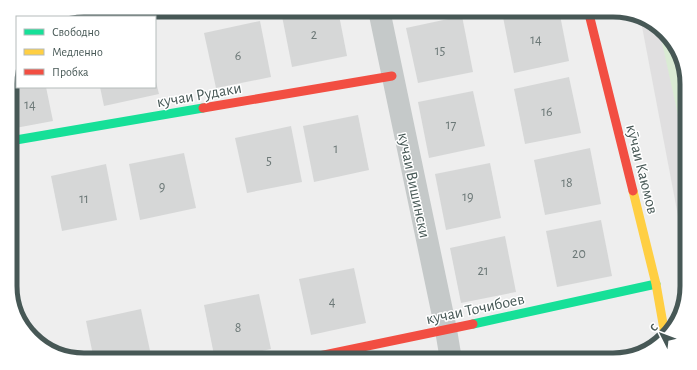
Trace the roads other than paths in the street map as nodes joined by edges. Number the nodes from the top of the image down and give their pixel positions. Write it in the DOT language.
graph roads {
  1 [pos="380,17"];
  2 [pos="590,17"];
  3 [pos="392,76"];
  4 [pos="17,140"];
  5 [pos="656,284"];
  6 [pos="664,329"];
  7 [pos="446,330"];
  8 [pos="334,353"];
  9 [pos="450,353"];
  1 -- 3 [label="street, кучаи Вишински"];
  2 -- 5 [label="street, кӯчаи Каюмов"];
  3 -- 4 [label="street, кучаи Рудаки"];
  3 -- 7 [label="street, кучаи Вишински"];
  5 -- 6 [label="street, кӯчаи Каюмов"];
  5 -- 7 [label="street, кучаи Точибоев"];
  7 -- 8 [label="street, кучаи Точибоев"];
  7 -- 9 [label="street, кучаи Вишински"];
}
